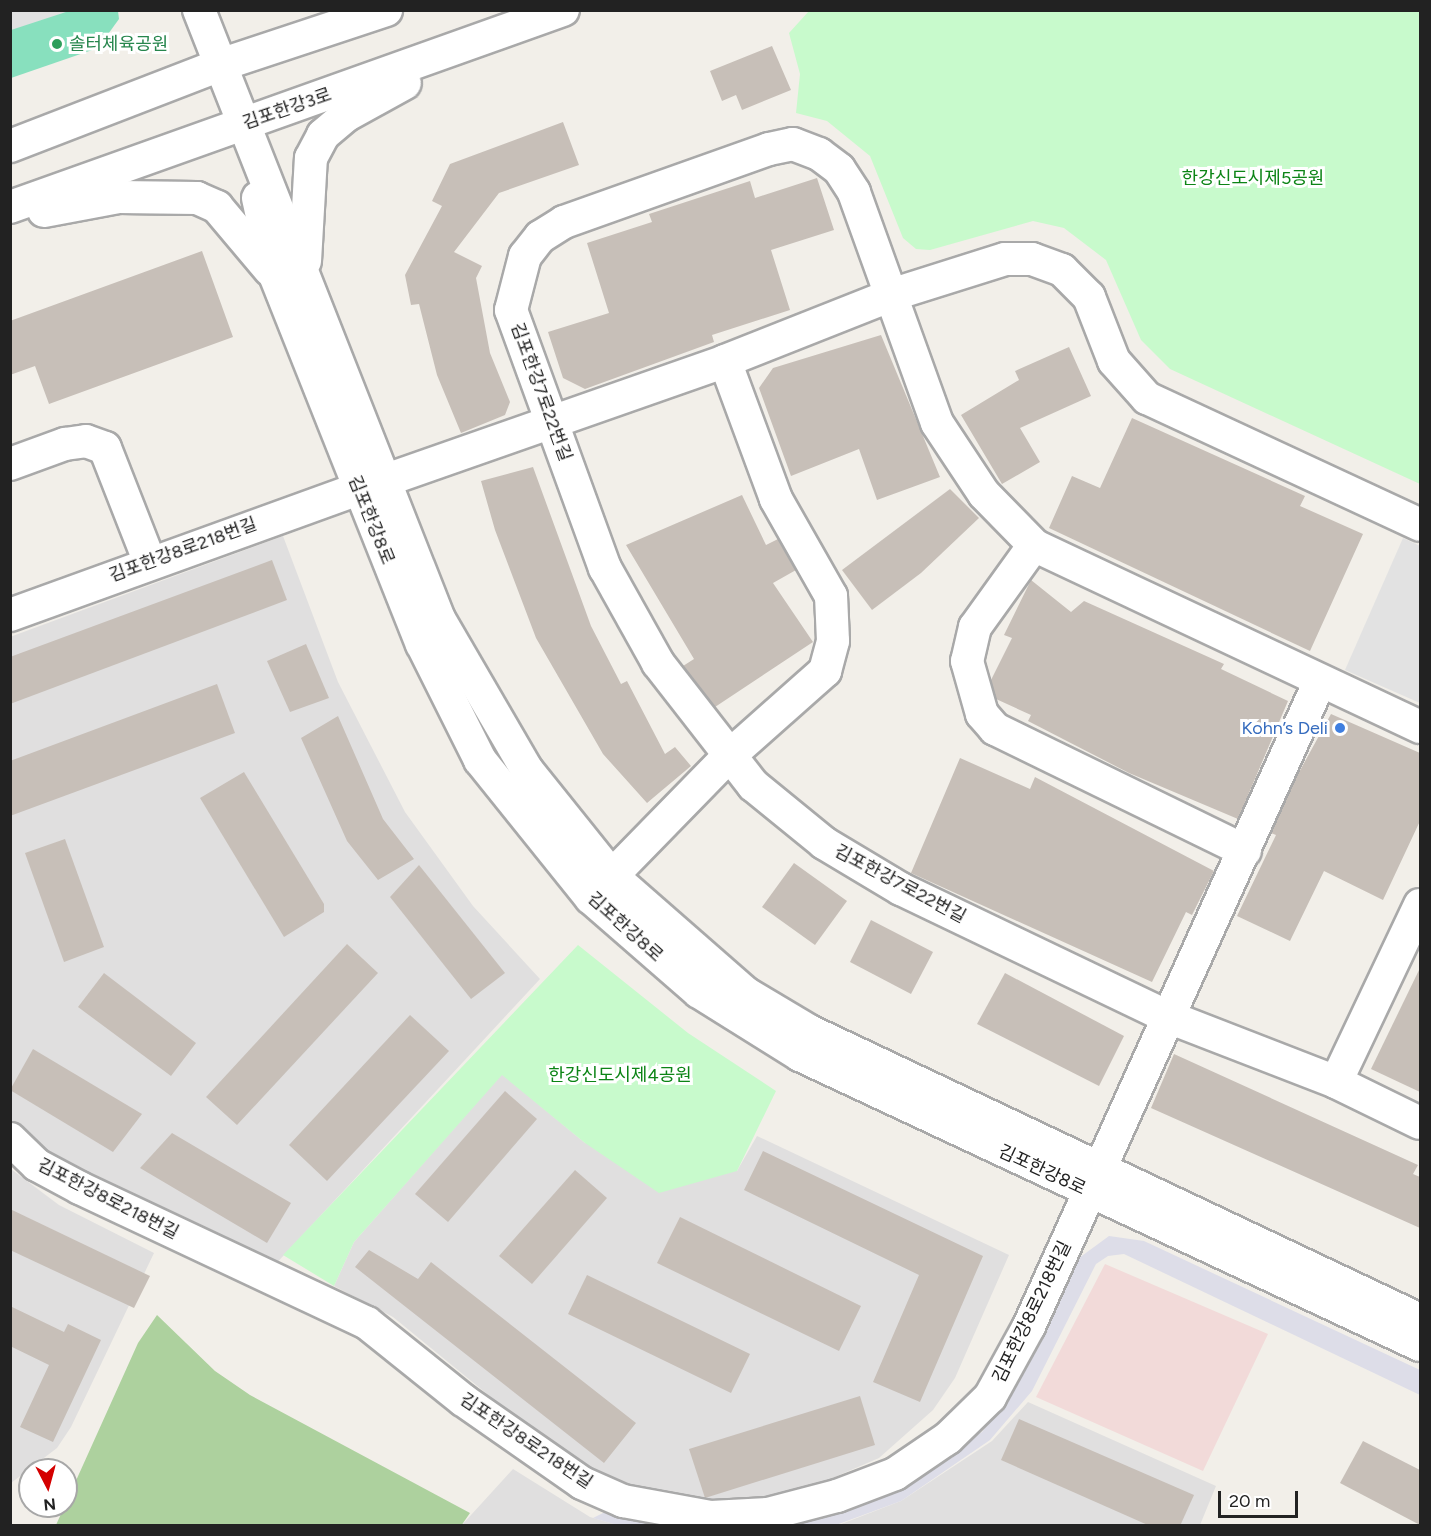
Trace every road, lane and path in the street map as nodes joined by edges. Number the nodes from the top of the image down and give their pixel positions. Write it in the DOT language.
graph roads {
  1 [pos="199,10"];
  2 [pos="386,10"];
  3 [pos="563,10"];
  4 [pos="473,44"];
  5 [pos="220,65"];
  6 [pos="242,124"];
  7 [pos="10,146"];
  8 [pos="10,207"];
  9 [pos="10,216"];
  10 [pos="290,274"];
  11 [pos="894,294"];
  12 [pos="725,361"];
  13 [pos="552,421"];
  14 [pos="10,464"];
  15 [pos="372,485"];
  16 [pos="1420,525"];
  17 [pos="1034,545"];
  18 [pos="149,560"];
  19 [pos="10,615"];
  20 [pos="1319,683"];
  21 [pos="1420,727"];
  22 [pos="728,757"];
  23 [pos="1245,851"];
  24 [pos="601,887"];
  25 [pos="1420,904"];
  26 [pos="1167,1016"];
  27 [pos="1336,1082"];
  28 [pos="1420,1123"];
  29 [pos="10,1139"];
  30 [pos="1093,1179"];
  31 [pos="1420,1320"];
  32 [pos="1420,1345"];
  1 -- 5 [label="street, 김포한강8로"];
  2 -- 5 [label="street"];
  3 -- 4 [label="street, 김포한강3로"];
  4 -- 6 [label="street, 김포한강3로"];
  4 -- 10 [label="street"];
  5 -- 6 [label="street, 김포한강8로"];
  5 -- 7 [label="street"];
  6 -- 8 [label="street, 김포한강3로"];
  6 -- 10 [label="street, 김포한강8로"];
  9 -- 10 [label="street"];
  10 -- 15 [label="street, 김포한강8로"];
  11 -- 12 [label="street, 김포한강8로218번길"];
  11 -- 13 [label="street, 김포한강7로22번길"];
  11 -- 16 [label="street, 김포한강8로218번길"];
  11 -- 17 [label="street, 김포한강7로22번길"];
  12 -- 13 [label="street, 김포한강8로218번길"];
  12 -- 22 [label="street"];
  13 -- 15 [label="street, 김포한강8로218번길"];
  13 -- 22 [label="street, 김포한강7로22번길"];
  14 -- 18 [label="street"];
  15 -- 18 [label="street, 김포한강8로218번길"];
  15 -- 24 [label="street, 김포한강8로"];
  17 -- 20 [label="street, 김포한강7로22번길"];
  17 -- 23 [label="street"];
  18 -- 19 [label="street, 김포한강8로218번길"];
  20 -- 21 [label="street, 김포한강7로22번길"];
  20 -- 23 [label="street, 김포한강8로218번길"];
  22 -- 24 [label="street"];
  22 -- 26 [label="street, 김포한강7로22번길"];
  23 -- 26 [label="street, 김포한강8로218번길"];
  24 -- 30 [label="street, 김포한강8로"];
  25 -- 27 [label="street"];
  26 -- 27 [label="street, 김포한강7로22번길"];
  26 -- 30 [label="street, 김포한강8로218번길"];
  27 -- 28 [label="street, 김포한강7로22번길"];
  29 -- 30 [label="street, 김포한강8로218번길"];
  30 -- 31 [label="street, 김포한강8로"];
  30 -- 32 [label="street, 김포한강8로"];
}
